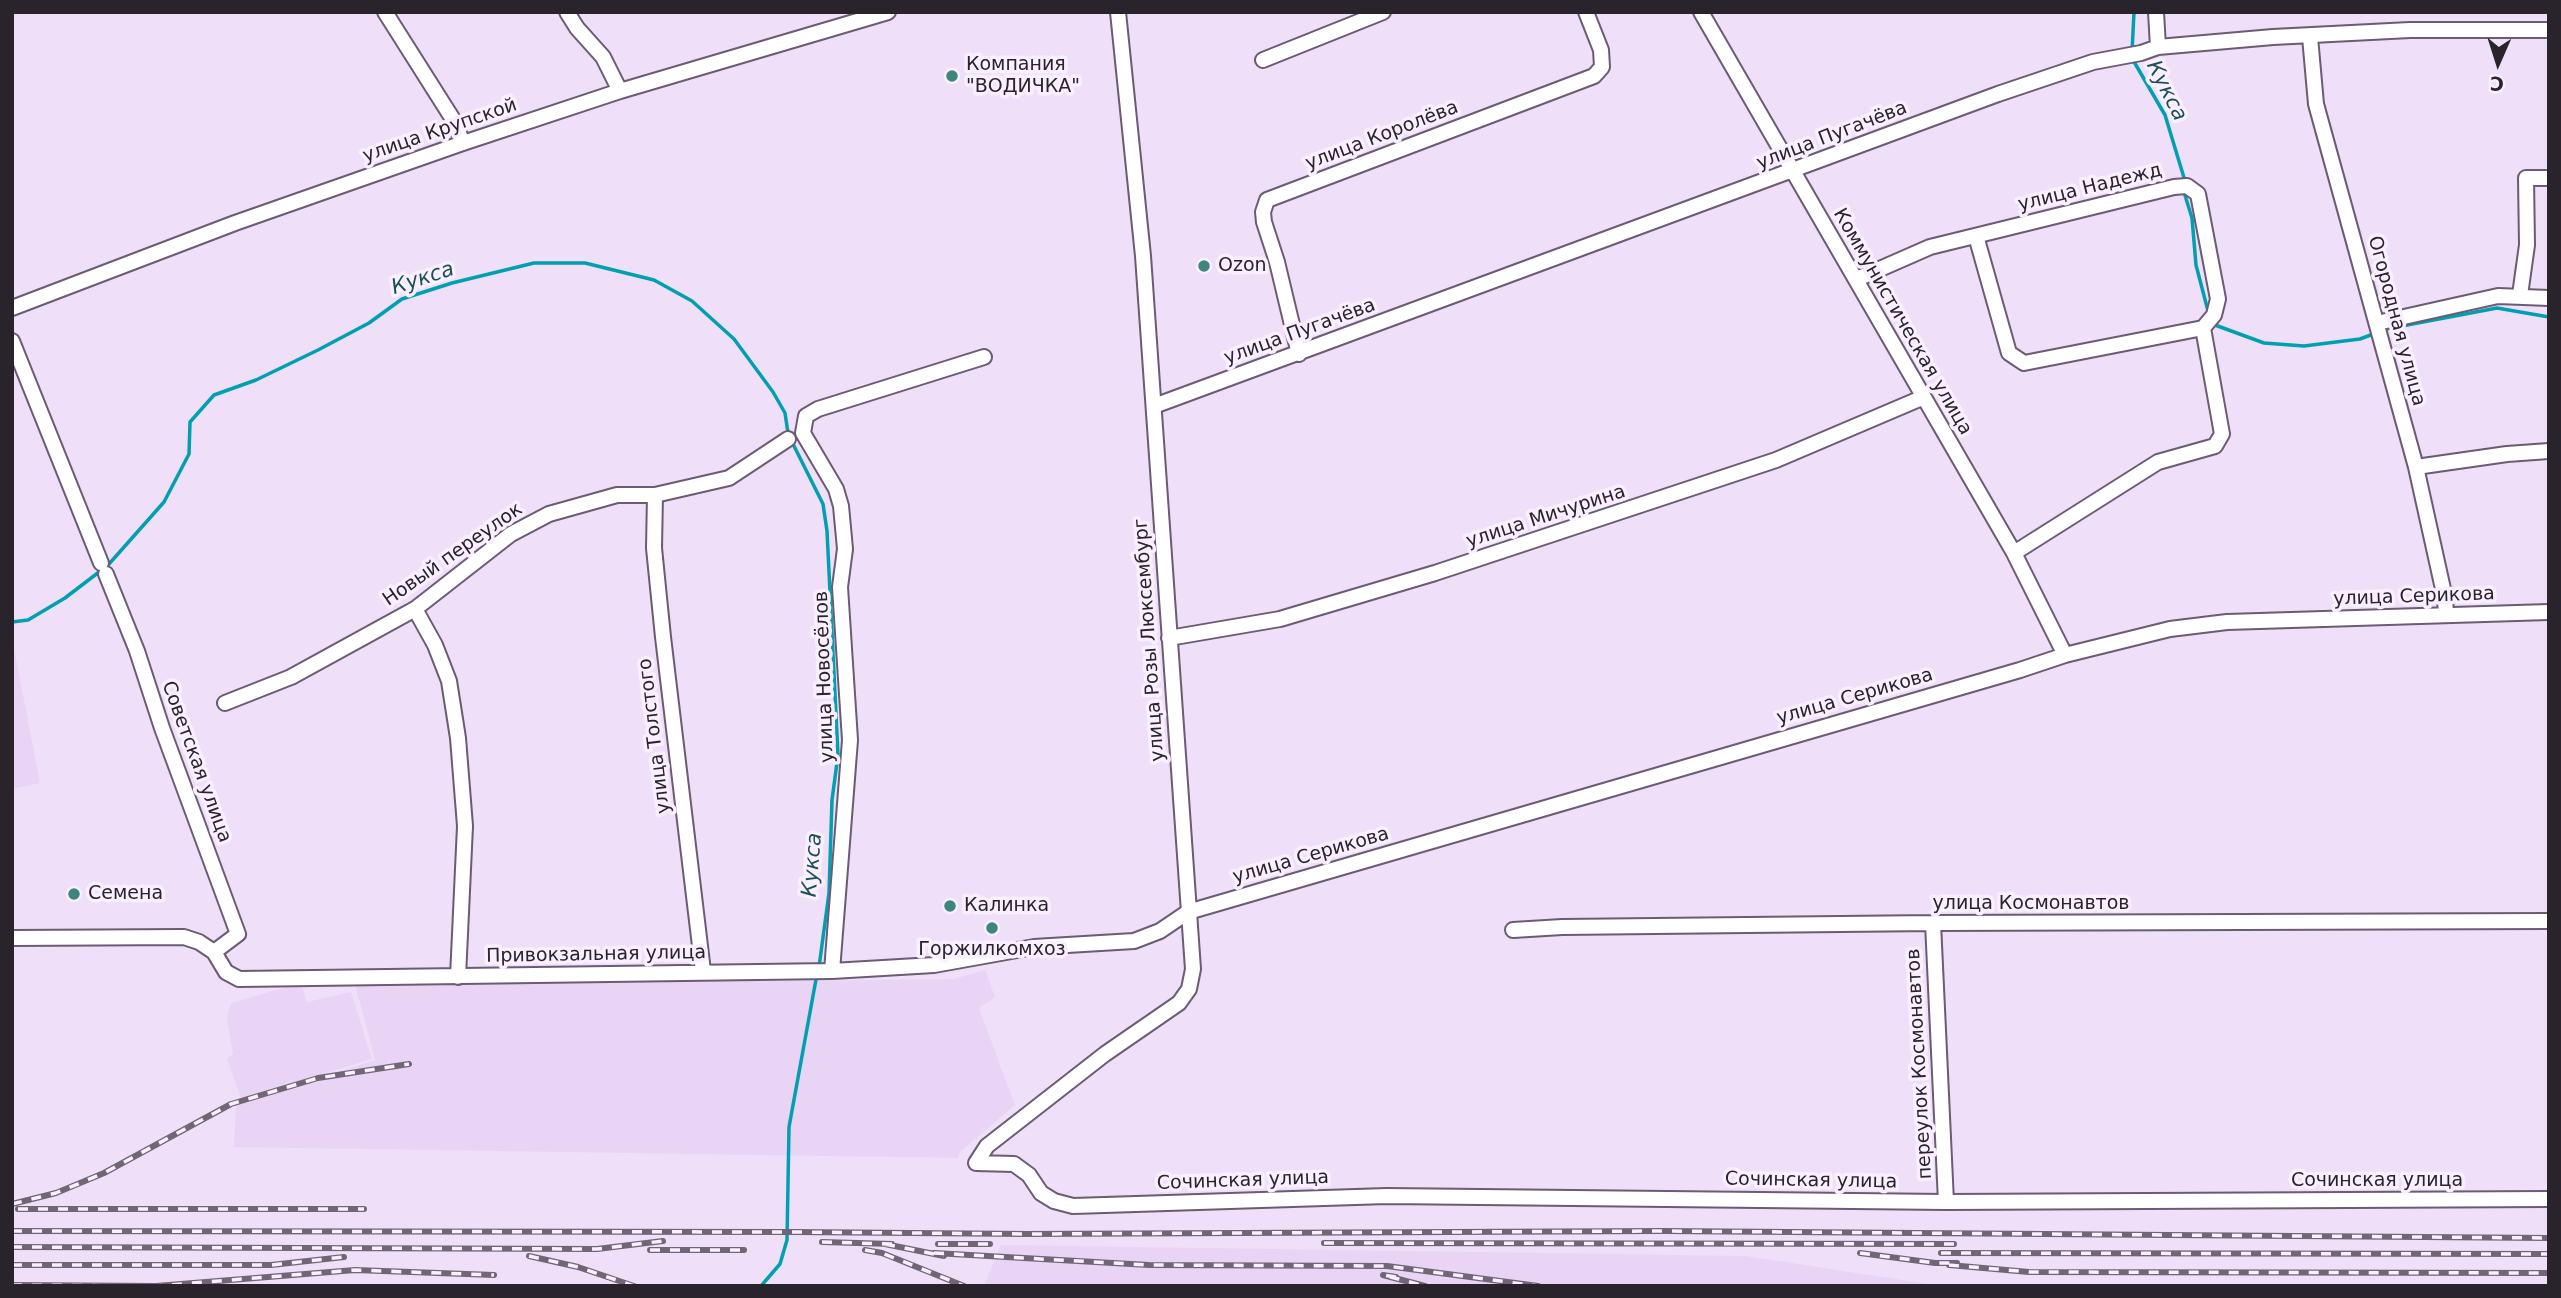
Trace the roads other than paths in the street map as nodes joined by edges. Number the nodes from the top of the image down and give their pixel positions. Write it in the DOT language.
graph roads {
  1 [pos="385,12"];
  2 [pos="567,12"];
  3 [pos="888,12"];
  4 [pos="1118,12"];
  5 [pos="1383,12"];
  6 [pos="1586,12"];
  7 [pos="1701,12"];
  8 [pos="2156,12"];
  9 [pos="2549,30"];
  10 [pos="2310,37"];
  11 [pos="2158,47"];
  12 [pos="1263,60"];
  13 [pos="620,91"];
  14 [pos="463,143"];
  15 [pos="1791,172"];
  16 [pos="2549,178"];
  17 [pos="1976,236"];
  18 [pos="1857,279"];
  19 [pos="2520,295"];
  20 [pos="2549,298"];
  21 [pos="12,308"];
  22 [pos="2378,323"];
  23 [pos="2203,328"];
  24 [pos="12,341"];
  25 [pos="1299,354"];
  26 [pos="984,357"];
  27 [pos="1924,397"];
  28 [pos="1154,406"];
  29 [pos="788,439"];
  30 [pos="2549,451"];
  31 [pos="2416,467"];
  32 [pos="655,495"];
  33 [pos="2014,553"];
  34 [pos="415,609"];
  35 [pos="2549,612"];
  36 [pos="2446,615"];
  37 [pos="1169,638"];
  38 [pos="2065,655"];
  39 [pos="225,703"];
  40 [pos="1188,912"];
  41 [pos="2549,921"];
  42 [pos="1933,923"];
  43 [pos="1513,930"];
  44 [pos="12,938"];
  45 [pos="214,952"];
  46 [pos="703,971"];
  47 [pos="823,971"];
  48 [pos="458,977"];
  49 [pos="2549,1199"];
  50 [pos="1946,1202"];
  51 [pos="1073,1206"];
  1 -- 14 [label="street"];
  2 -- 13 [label="street"];
  3 -- 13 [label="street, улица Крупской"];
  4 -- 28 [label="street, улица Розы Люксембург"];
  5 -- 12 [label="street"];
  6 -- 25 [label="street, улица Королёва"];
  7 -- 15 [label="street, Коммунистическая улица"];
  8 -- 11 [label="street"];
  9 -- 10 [label="street, улица Пугачёва"];
  10 -- 11 [label="street, улица Пугачёва"];
  10 -- 22 [label="street, Огородная улица"];
  11 -- 15 [label="street, улица Пугачёва"];
  13 -- 14 [label="street, улица Крупской"];
  14 -- 21 [label="street, улица Крупской"];
  15 -- 18 [label="street, Коммунистическая улица"];
  15 -- 25 [label="street, улица Пугачёва"];
  16 -- 19 [label="street"];
  17 -- 18 [label="street, улица Надежд"];
  17 -- 23 [label="street"];
  17 -- 23 [label="street, улица Надежд"];
  18 -- 27 [label="street, Коммунистическая улица"];
  19 -- 20 [label="street"];
  19 -- 22 [label="street"];
  22 -- 31 [label="street, Огородная улица"];
  23 -- 33 [label="street"];
  24 -- 45 [label="street, Советская улица"];
  25 -- 28 [label="street, улица Пугачёва"];
  26 -- 47 [label="street, улица Новосёлов"];
  27 -- 33 [label="street, Коммунистическая улица"];
  27 -- 37 [label="street, улица Мичурина"];
  28 -- 37 [label="street, улица Розы Люксембург"];
  29 -- 32 [label="street, Новый переулок"];
  30 -- 31 [label="street"];
  31 -- 36 [label="street, Огородная улица"];
  32 -- 34 [label="street, Новый переулок"];
  32 -- 46 [label="street, улица Толстого"];
  33 -- 38 [label="street, Коммунистическая улица"];
  34 -- 39 [label="street, Новый переулок"];
  34 -- 48 [label="street"];
  35 -- 36 [label="street, улица Серикова"];
  36 -- 38 [label="street, улица Серикова"];
  37 -- 40 [label="street, улица Розы Люксембург"];
  38 -- 40 [label="street, улица Серикова"];
  40 -- 47 [label="street, Привокзальная улица"];
  40 -- 51 [label="street, улица Розы Люксембург"];
  41 -- 42 [label="street, улица Космонавтов"];
  42 -- 43 [label="street, улица Космонавтов"];
  42 -- 50 [label="street, переулок Космонавтов"];
  44 -- 45 [label="street, Привокзальная улица"];
  45 -- 48 [label="street, Привокзальная улица"];
  46 -- 47 [label="street, Привокзальная улица"];
  46 -- 48 [label="street, Привокзальная улица"];
  49 -- 50 [label="street, Сочинская улица"];
  50 -- 51 [label="street, Сочинская улица"];
}
